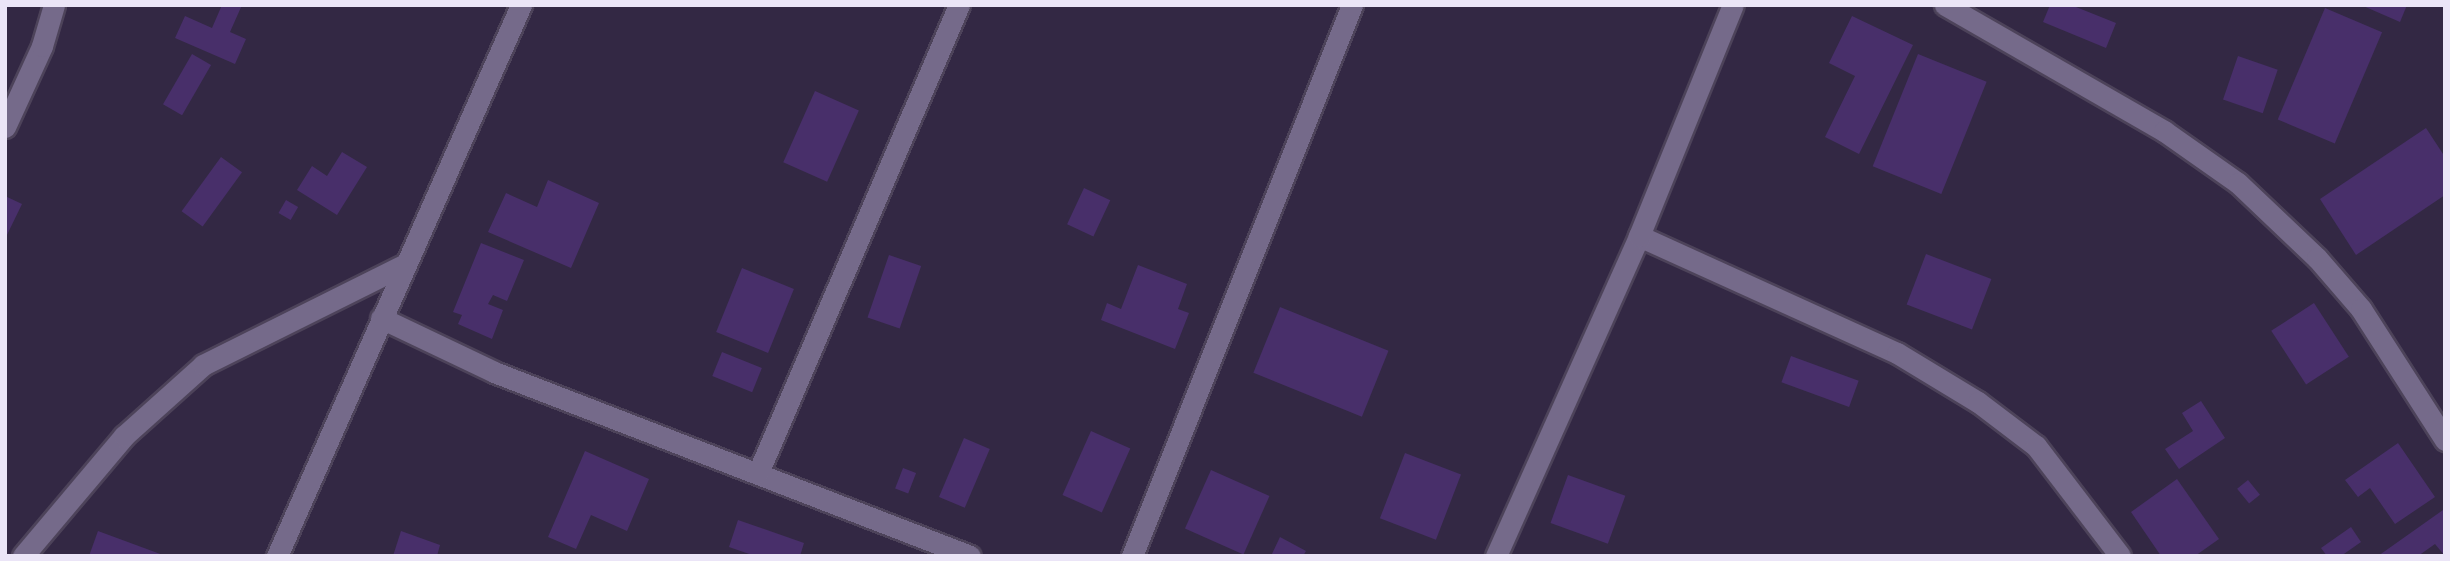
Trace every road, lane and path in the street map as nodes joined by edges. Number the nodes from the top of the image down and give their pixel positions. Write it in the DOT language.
graph roads {
  1 [pos="54,5"];
  2 [pos="521,5"];
  3 [pos="959,5"];
  4 [pos="1352,5"];
  5 [pos="1733,5"];
  6 [pos="1945,5"];
  7 [pos="5,127"];
  8 [pos="1639,236"];
  9 [pos="404,265"];
  10 [pos="381,318"];
  11 [pos="2445,440"];
  12 [pos="758,473"];
  13 [pos="23,556"];
  14 [pos="277,556"];
  15 [pos="970,556"];
  16 [pos="1132,556"];
  17 [pos="1496,556"];
  18 [pos="2120,556"];
  1 -- 7 [label="street"];
  2 -- 9 [label="street"];
  3 -- 12 [label="street"];
  4 -- 16 [label="street"];
  5 -- 8 [label="street"];
  6 -- 11 [label="street"];
  8 -- 17 [label="street"];
  8 -- 18 [label="street"];
  9 -- 10 [label="street"];
  9 -- 13 [label="street"];
  10 -- 12 [label="street"];
  10 -- 14 [label="street"];
  12 -- 15 [label="street"];
}
